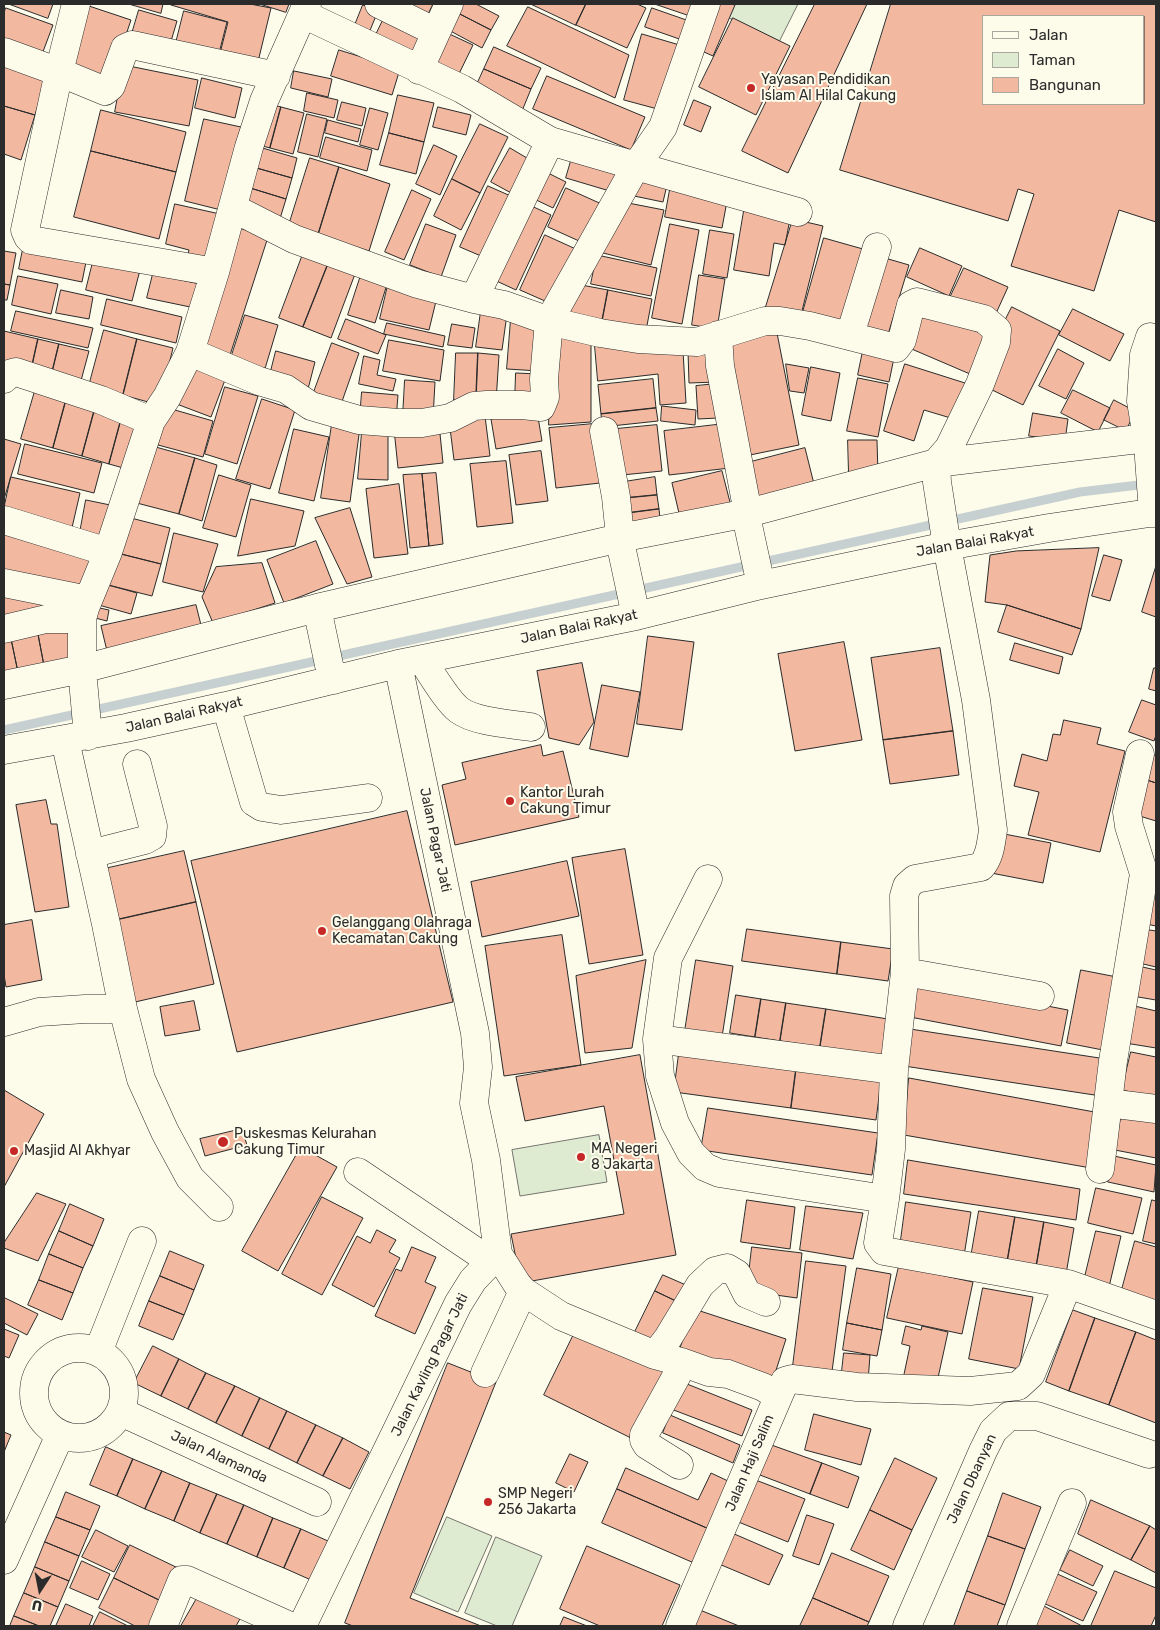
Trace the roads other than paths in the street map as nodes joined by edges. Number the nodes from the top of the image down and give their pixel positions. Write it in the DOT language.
graph roads {
  1 [pos="76,4"];
  2 [pos="380,4"];
  3 [pos="449,4"];
  4 [pos="706,4"];
  5 [pos="305,9"];
  6 [pos="436,32"];
  7 [pos="4,52"];
  8 [pos="419,70"];
  9 [pos="59,72"];
  10 [pos="276,76"];
  11 [pos="550,142"];
  12 [pos="636,166"];
  13 [pos="233,208"];
  14 [pos="798,212"];
  15 [pos="877,247"];
  16 [pos="216,272"];
  17 [pos="474,299"];
  18 [pos="549,321"];
  19 [pos="718,334"];
  20 [pos="850,335"];
  21 [pos="1150,337"];
  22 [pos="190,352"];
  23 [pos="4,379"];
  24 [pos="151,421"];
  25 [pos="604,431"];
  26 [pos="1150,440"];
  27 [pos="937,472"];
  28 [pos="1154,506"];
  29 [pos="748,519"];
  30 [pos="4,520"];
  31 [pos="946,537"];
  32 [pos="620,542"];
  33 [pos="108,552"];
  34 [pos="759,575"];
  35 [pos="4,583"];
  36 [pos="634,606"];
  37 [pos="85,610"];
  38 [pos="318,612"];
  39 [pos="4,629"];
  40 [pos="410,662"];
  41 [pos="332,672"];
  42 [pos="83,674"];
  43 [pos="4,685"];
  44 [pos="226,706"];
  45 [pos="531,727"];
  46 [pos="80,731"];
  47 [pos="4,750"];
  48 [pos="1140,754"];
  49 [pos="137,764"];
  50 [pos="368,798"];
  51 [pos="90,854"];
  52 [pos="708,879"];
  53 [pos="904,972"];
  54 [pos="1040,996"];
  55 [pos="123,1010"];
  56 [pos="4,1022"];
  57 [pos="657,1039"];
  58 [pos="894,1070"];
  59 [pos="1108,1104"];
  60 [pos="1156,1109"];
  61 [pos="1100,1169"];
  62 [pos="358,1172"];
  63 [pos="885,1199"];
  64 [pos="219,1207"];
  65 [pos="142,1241"];
  66 [pos="494,1257"];
  67 [pos="1068,1284"];
  68 [pos="523,1291"];
  69 [pos="766,1302"];
  70 [pos="1156,1315"];
  71 [pos="98,1352"];
  72 [pos="655,1355"];
  73 [pos="681,1362"];
  74 [pos="485,1373"];
  75 [pos="778,1396"];
  76 [pos="121,1412"];
  77 [pos="60,1435"];
  78 [pos="1150,1454"];
  79 [pos="679,1465"];
  80 [pos="317,1502"];
  81 [pos="1072,1503"];
  82 [pos="4,1560"];
  83 [pos="163,1626"];
  84 [pos="290,1626"];
  85 [pos="302,1626"];
  86 [pos="680,1626"];
  87 [pos="907,1626"];
  88 [pos="1021,1626"];
  1 -- 9 [label="street"];
  2 -- 6 [label="street"];
  3 -- 6 [label="street"];
  4 -- 12 [label="street"];
  5 -- 8 [label="street"];
  5 -- 10 [label="street"];
  6 -- 8 [label="street"];
  7 -- 9 [label="street"];
  8 -- 11 [label="street"];
  9 -- 10 [label="street"];
  9 -- 16 [label="street"];
  10 -- 13 [label="street"];
  11 -- 12 [label="street"];
  11 -- 17 [label="street"];
  12 -- 14 [label="street"];
  12 -- 18 [label="street"];
  13 -- 16 [label="street"];
  13 -- 17 [label="street"];
  15 -- 20 [label="street"];
  16 -- 22 [label="street"];
  17 -- 18 [label="street"];
  18 -- 19 [label="street"];
  18 -- 22 [label="street"];
  19 -- 20 [label="street"];
  19 -- 29 [label="street"];
  20 -- 27 [label="street"];
  21 -- 26 [label="street"];
  22 -- 24 [label="street"];
  23 -- 24 [label="street"];
  24 -- 33 [label="street"];
  25 -- 32 [label="street"];
  26 -- 27 [label="street"];
  26 -- 28 [label="street"];
  27 -- 29 [label="street"];
  27 -- 31 [label="street"];
  28 -- 31 [label="street, Jalan Balai Rakyat"];
  29 -- 32 [label="street"];
  29 -- 34 [label="street"];
  30 -- 33 [label="street"];
  31 -- 34 [label="street, Jalan Balai Rakyat"];
  31 -- 53 [label="street"];
  32 -- 36 [label="street"];
  32 -- 38 [label="street"];
  33 -- 37 [label="street"];
  34 -- 36 [label="street, Jalan Balai Rakyat"];
  35 -- 37 [label="street"];
  36 -- 40 [label="street, Jalan Balai Rakyat"];
  37 -- 39 [label="street"];
  37 -- 42 [label="street"];
  38 -- 41 [label="street"];
  38 -- 42 [label="street"];
  40 -- 41 [label="street, Jalan Balai Rakyat"];
  40 -- 45 [label="street"];
  40 -- 66 [label="street, Jalan Pagar Jati"];
  41 -- 44 [label="street, Jalan Balai Rakyat"];
  42 -- 43 [label="street"];
  42 -- 46 [label="street"];
  44 -- 46 [label="street, Jalan Balai Rakyat"];
  44 -- 50 [label="street"];
  46 -- 47 [label="street, Jalan Balai Rakyat"];
  46 -- 51 [label="street"];
  48 -- 59 [label="street"];
  49 -- 51 [label="street"];
  51 -- 55 [label="street"];
  52 -- 57 [label="street"];
  53 -- 54 [label="street"];
  53 -- 58 [label="street"];
  55 -- 56 [label="street"];
  55 -- 64 [label="street"];
  57 -- 58 [label="street"];
  57 -- 63 [label="street"];
  58 -- 63 [label="street"];
  59 -- 60 [label="street"];
  59 -- 61 [label="street"];
  62 -- 66 [label="street"];
  63 -- 67 [label="street"];
  65 -- 71 [label="street"];
  66 -- 68 [label="street"];
  66 -- 85 [label="street, Jalan Kavling Pagar Jati"];
  67 -- 70 [label="street"];
  67 -- 75 [label="street, Jalan Haji Salim"];
  68 -- 72 [label="street"];
  68 -- 74 [label="street"];
  69 -- 72 [label="street"];
  71 -- 76 [label="street"];
  71 -- 77 [label="street"];
  72 -- 73 [label="street"];
  73 -- 75 [label="street"];
  73 -- 79 [label="street"];
  75 -- 86 [label="street, Jalan Haji Salim"];
  76 -- 77 [label="street"];
  76 -- 80 [label="street, Jalan Alamanda"];
  77 -- 82 [label="street"];
  78 -- 87 [label="street, Jalan Dbanyan"];
  81 -- 88 [label="street"];
  83 -- 84 [label="street"];
}
